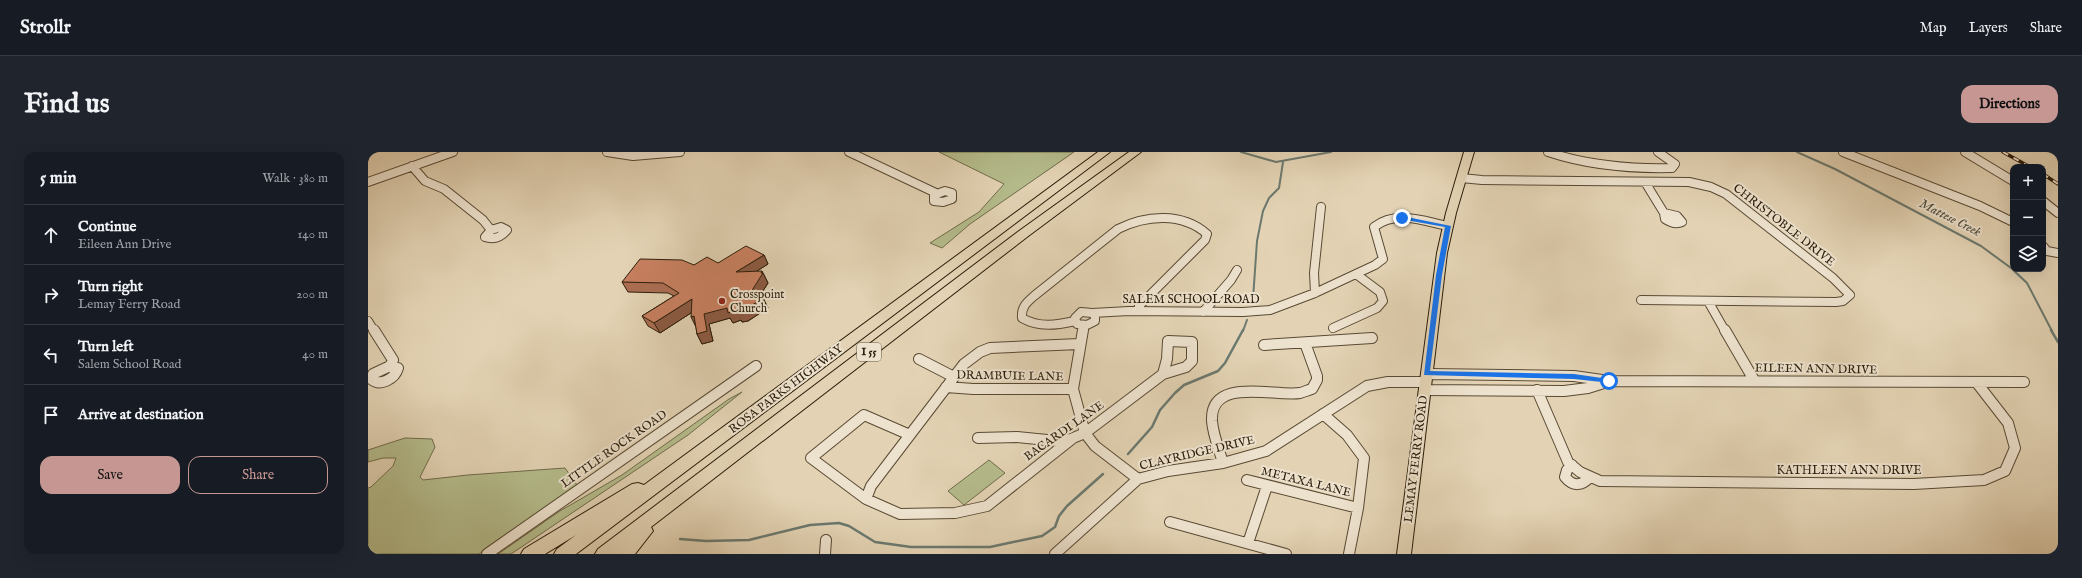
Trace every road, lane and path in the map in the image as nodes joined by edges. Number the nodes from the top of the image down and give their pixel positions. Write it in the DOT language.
graph roads {
  1 [pos="453,152"];
  2 [pos="607,152"];
  3 [pos="680,152"];
  4 [pos="849,152"];
  5 [pos="1105,152"];
  6 [pos="1136,152"];
  7 [pos="1469,152"];
  8 [pos="1548,152"];
  9 [pos="1658,152"];
  10 [pos="1843,152"];
  11 [pos="1965,152"];
  12 [pos="412,166"];
  13 [pos="1461,178"];
  14 [pos="2010,179"];
  15 [pos="368,182"];
  16 [pos="1645,182"];
  17 [pos="936,194"];
  18 [pos="2046,203"];
  19 [pos="1321,207"];
  20 [pos="1664,213"];
  21 [pos="2058,213"];
  22 [pos="2010,221"];
  23 [pos="1448,226"];
  24 [pos="491,230"];
  25 [pos="2046,249"];
  26 [pos="2058,253"];
  27 [pos="1237,270"];
  28 [pos="1356,274"];
  29 [pos="1315,293"];
  30 [pos="1641,300"];
  31 [pos="1708,301"];
  32 [pos="1138,311"];
  33 [pos="1203,312"];
  34 [pos="1092,313"];
  35 [pos="368,321"];
  36 [pos="1075,321"];
  37 [pos="1084,326"];
  38 [pos="1333,328"];
  39 [pos="1372,338"];
  40 [pos="1305,342"];
  41 [pos="1079,344"];
  42 [pos="1264,345"];
  43 [pos="920,360"];
  44 [pos="390,366"];
  45 [pos="756,366"];
  46 [pos="1163,374"];
  47 [pos="954,377"];
  48 [pos="1754,380"];
  49 [pos="1609,381"];
  50 [pos="1426,382"];
  51 [pos="2024,382"];
  52 [pos="1977,383"];
  53 [pos="946,387"];
  54 [pos="1073,389"];
  55 [pos="1538,390"];
  56 [pos="1324,414"];
  57 [pos="1085,433"];
  58 [pos="910,435"];
  59 [pos="978,438"];
  60 [pos="1073,438"];
  61 [pos="702,451"];
  62 [pos="1223,463"];
  63 [pos="1572,465"];
  64 [pos="1590,477"];
  65 [pos="1138,479"];
  66 [pos="1247,480"];
  67 [pos="1267,486"];
  68 [pos="866,499"];
  69 [pos="668,505"];
  70 [pos="1358,508"];
  71 [pos="1170,522"];
  72 [pos="826,540"];
  73 [pos="1248,543"];
  74 [pos="487,554"];
  75 [pos="530,554"];
  76 [pos="564,554"];
  77 [pos="604,554"];
  78 [pos="624,554"];
  79 [pos="825,554"];
  80 [pos="1055,554"];
  81 [pos="1286,554"];
  82 [pos="1349,554"];
  83 [pos="1404,554"];
  1 -- 12 [label="street"];
  2 -- 3 [label="street"];
  4 -- 17 [label="street"];
  5 -- 61 [label="highway, ROSA PARKS HIGHWAY / I 55"];
  6 -- 69 [label="highway, ROSA PARKS HIGHWAY / I 55"];
  7 -- 13 [label="main road, LEMAY FERRY ROAD"];
  8 -- 9 [label="street"];
  10 -- 22 [label="street"];
  11 -- 14 [label="street"];
  12 -- 15 [label="street"];
  12 -- 24 [label="street"];
  13 -- 16 [label="street, CHRISTOBLE DRIVE"];
  13 -- 23 [label="main road, LEMAY FERRY ROAD"];
  16 -- 20 [label="street"];
  16 -- 31 [label="street, CHRISTOBLE DRIVE"];
  18 -- 21 [label="street"];
  19 -- 29 [label="street"];
  23 -- 28 [label="street, SALEM SCHOOL ROAD"];
  23 -- 50 [label="main road, LEMAY FERRY ROAD"];
  25 -- 26 [label="street"];
  27 -- 33 [label="street"];
  28 -- 29 [label="street, SALEM SCHOOL ROAD"];
  28 -- 38 [label="street"];
  29 -- 33 [label="street, SALEM SCHOOL ROAD"];
  30 -- 31 [label="street, CHRISTOBLE DRIVE"];
  31 -- 48 [label="street"];
  32 -- 33 [label="street, SALEM SCHOOL ROAD"];
  32 -- 34 [label="street, SALEM SCHOOL ROAD"];
  32 -- 36 [label="street"];
  34 -- 36 [label="street"];
  34 -- 37 [label="street"];
  35 -- 44 [label="street"];
  36 -- 37 [label="street"];
  37 -- 41 [label="street"];
  39 -- 40 [label="street"];
  40 -- 42 [label="street"];
  40 -- 62 [label="street"];
  41 -- 47 [label="street"];
  41 -- 54 [label="street"];
  43 -- 47 [label="street"];
  45 -- 74 [label="street, LITTLE ROCK ROAD"];
  46 -- 57 [label="street, BACARDI LANE"];
  47 -- 53 [label="street"];
  48 -- 49 [label="street, EILEEN ANN DRIVE"];
  48 -- 52 [label="street, EILEEN ANN DRIVE"];
  49 -- 50 [label="street, EILEEN ANN DRIVE"];
  49 -- 55 [label="street, EILEEN ANN DRIVE"];
  50 -- 55 [label="street, EILEEN ANN DRIVE"];
  50 -- 56 [label="street, CLAYRIDGE DRIVE"];
  50 -- 83 [label="main road, LEMAY FERRY ROAD"];
  51 -- 52 [label="street, EILEEN ANN DRIVE"];
  52 -- 64 [label="street, KATHLEEN ANN DRIVE"];
  53 -- 54 [label="street, DRAMBUIE LANE"];
  53 -- 58 [label="street"];
  54 -- 57 [label="street"];
  55 -- 63 [label="street, KATHLEEN ANN DRIVE"];
  56 -- 62 [label="street, CLAYRIDGE DRIVE"];
  56 -- 70 [label="street"];
  57 -- 60 [label="street, BACARDI LANE"];
  57 -- 65 [label="street"];
  58 -- 68 [label="street"];
  58 -- 68 [label="street"];
  59 -- 60 [label="street"];
  60 -- 68 [label="street, BACARDI LANE"];
  61 -- 75 [label="highway"];
  61 -- 76 [label="highway, ROSA PARKS HIGHWAY / I 55"];
  62 -- 65 [label="street, CLAYRIDGE DRIVE"];
  63 -- 64 [label="street, KATHLEEN ANN DRIVE"];
  63 -- 64 [label="street"];
  65 -- 80 [label="street, CLAYRIDGE DRIVE"];
  66 -- 67 [label="street, METAXA LANE"];
  67 -- 70 [label="street, METAXA LANE"];
  67 -- 73 [label="street"];
  69 -- 77 [label="highway, ROSA PARKS HIGHWAY / I 55"];
  69 -- 78 [label="highway"];
  70 -- 82 [label="street"];
  71 -- 73 [label="street"];
  72 -- 79 [label="street"];
  73 -- 81 [label="street"];
}
